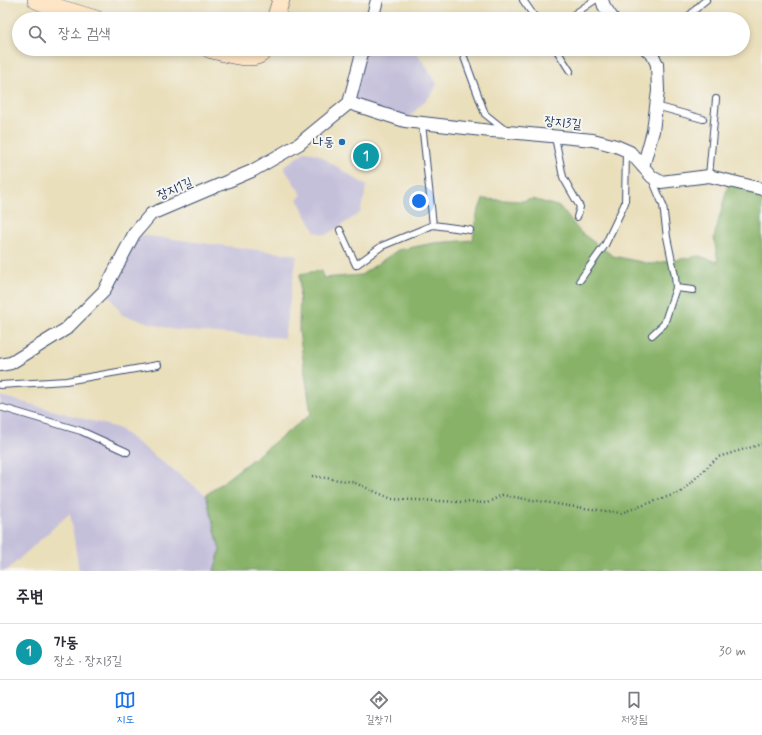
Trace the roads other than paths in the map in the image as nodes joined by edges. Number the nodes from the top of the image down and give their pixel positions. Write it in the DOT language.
graph roads {
  1 [pos="36,0"];
  2 [pos="281,0"];
  3 [pos="377,0"];
  4 [pos="523,0"];
  5 [pos="595,0"];
  6 [pos="602,0"];
  7 [pos="706,0"];
  8 [pos="73,12"];
  9 [pos="277,12"];
  10 [pos="374,12"];
  11 [pos="531,12"];
  12 [pos="578,12"];
  13 [pos="608,12"];
  14 [pos="693,12"];
  15 [pos="240,56"];
  16 [pos="259,56"];
  17 [pos="361,56"];
  18 [pos="560,56"];
  19 [pos="653,56"];
  20 [pos="464,57"];
  21 [pos="570,71"];
  22 [pos="716,99"];
  23 [pos="349,103"];
  24 [pos="656,106"];
  25 [pos="703,119"];
  26 [pos="422,123"];
  27 [pos="508,132"];
  28 [pos="555,136"];
  29 [pos="626,151"];
  30 [pos="643,168"];
  31 [pos="709,176"];
  32 [pos="652,177"];
  33 [pos="762,189"];
  34 [pos="577,217"];
  35 [pos="433,225"];
  36 [pos="340,230"];
  37 [pos="470,230"];
  38 [pos="580,280"];
  39 [pos="676,288"];
  40 [pos="693,290"];
  41 [pos="652,335"];
  42 [pos="0,364"];
  43 [pos="158,365"];
  44 [pos="0,385"];
  45 [pos="0,407"];
  46 [pos="127,452"];
  1 -- 8 [label="street"];
  2 -- 9 [label="street"];
  3 -- 10 [label="street"];
  4 -- 11 [label="lane"];
  5 -- 12 [label="lane"];
  6 -- 13 [label="street"];
  7 -- 14 [label="lane"];
  15 -- 16 [label="street"];
  17 -- 23 [label="street"];
  18 -- 21 [label="lane"];
  19 -- 24 [label="street"];
  20 -- 27 [label="lane"];
  22 -- 31 [label="lane"];
  23 -- 26 [label="street, 장지3길"];
  23 -- 42 [label="street, 장지1길"];
  24 -- 25 [label="lane"];
  24 -- 30 [label="street"];
  26 -- 27 [label="street, 장지3길"];
  26 -- 35 [label="lane"];
  27 -- 28 [label="street, 장지3길"];
  28 -- 29 [label="street, 장지3길"];
  28 -- 34 [label="lane"];
  29 -- 30 [label="street, 장지3길"];
  29 -- 38 [label="lane"];
  30 -- 32 [label="street, 장지3길"];
  31 -- 32 [label="street"];
  31 -- 33 [label="street"];
  32 -- 39 [label="lane"];
  35 -- 36 [label="lane"];
  35 -- 37 [label="lane"];
  39 -- 40 [label="lane"];
  39 -- 41 [label="lane"];
  43 -- 44 [label="lane"];
  45 -- 46 [label="lane"];
}
